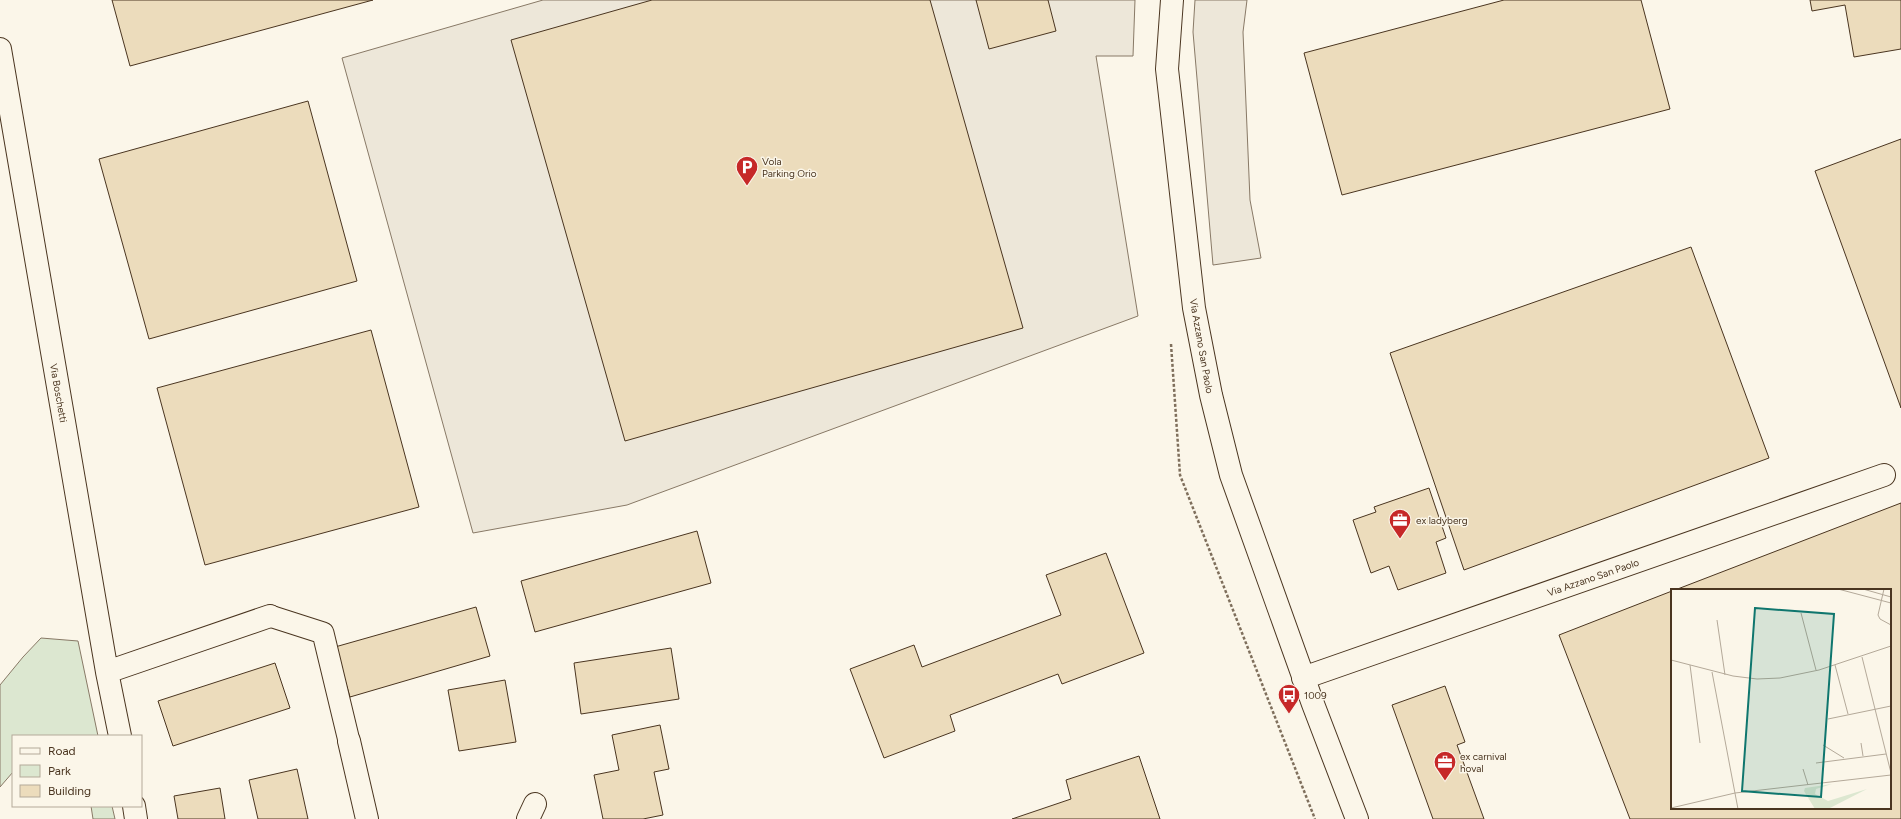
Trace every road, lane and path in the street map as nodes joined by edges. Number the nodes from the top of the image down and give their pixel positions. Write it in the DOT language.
graph roads {
  1 [pos="1172,0"];
  2 [pos="0,49"];
  3 [pos="1884,475"];
  4 [pos="270,616"];
  5 [pos="107,672"];
  6 [pos="1303,678"];
  7 [pos="120,735"];
  8 [pos="349,741"];
  9 [pos="134,807"];
  10 [pos="136,819"];
  11 [pos="367,819"];
  12 [pos="1357,819"];
  1 -- 6 [label="street, Via Azzano San Paolo"];
  2 -- 5 [label="street, Via Boschetti"];
  3 -- 6 [label="street, Via Azzano San Paolo"];
  4 -- 5 [label="street"];
  4 -- 8 [label="street"];
  5 -- 7 [label="street, Via Boschetti"];
  6 -- 12 [label="street, Via Azzano San Paolo"];
  8 -- 11 [label="street"];
  9 -- 10 [label="street"];
}
